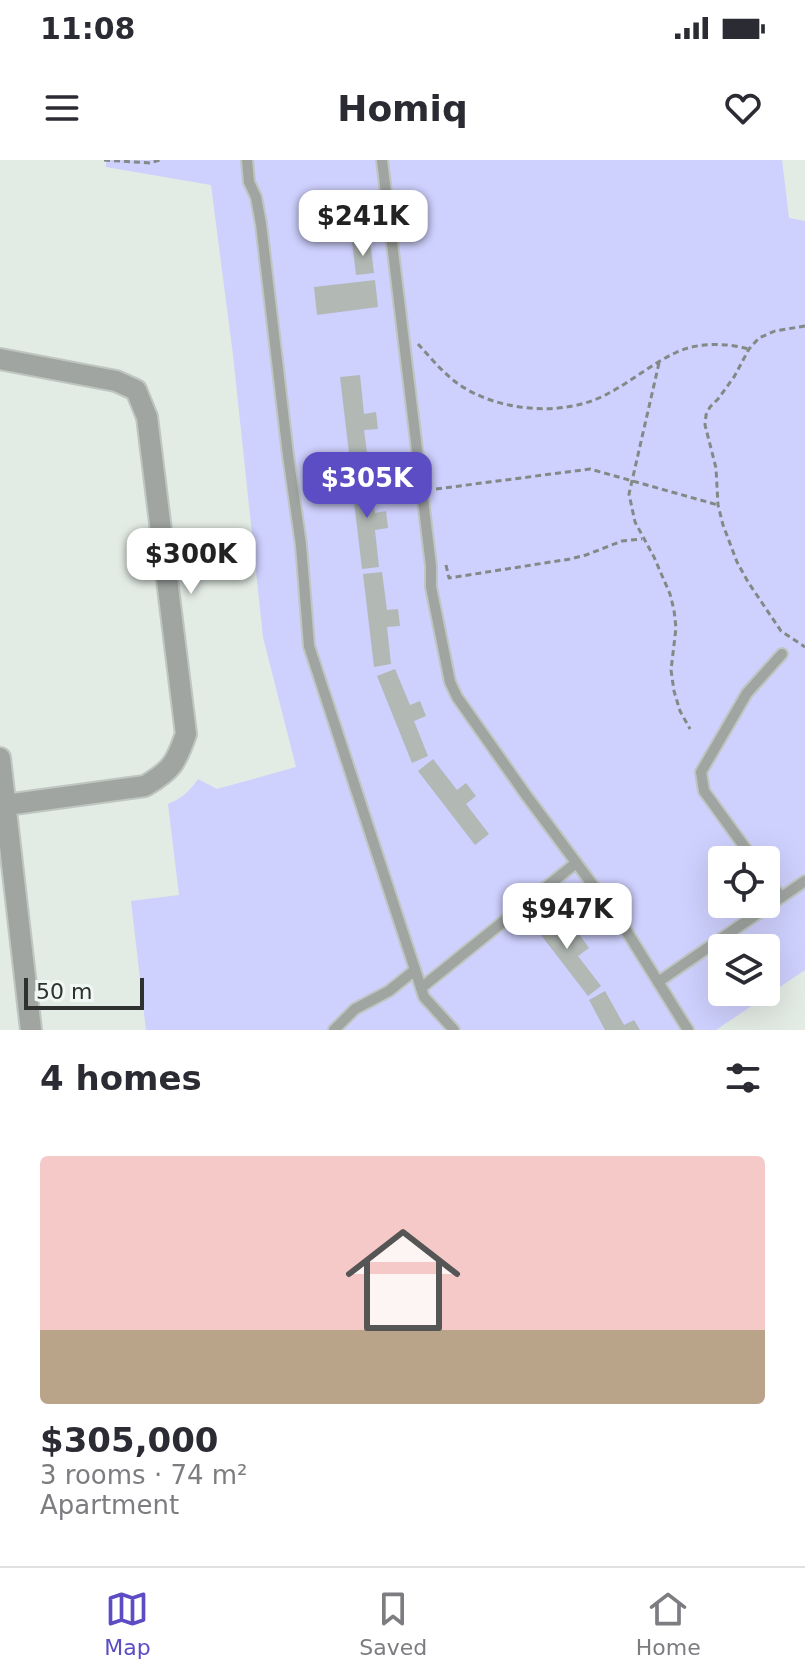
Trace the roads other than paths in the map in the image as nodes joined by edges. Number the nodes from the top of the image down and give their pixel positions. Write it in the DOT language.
graph roads {
  1 [pos="247,160"];
  2 [pos="382,160"];
  3 [pos="0,359"];
  4 [pos="782,654"];
  5 [pos="0,758"];
  6 [pos="6,805"];
  7 [pos="744,846"];
  8 [pos="576,863"];
  9 [pos="805,881"];
  10 [pos="781,897"];
  11 [pos="415,970"];
  12 [pos="658,982"];
  13 [pos="421,988"];
  14 [pos="31,1030"];
  15 [pos="334,1030"];
  16 [pos="454,1030"];
  17 [pos="688,1030"];
  1 -- 11 [label="lane"];
  2 -- 8 [label="lane"];
  3 -- 6 [label="street"];
  4 -- 7 [label="lane"];
  5 -- 6 [label="street"];
  6 -- 14 [label="street"];
  8 -- 12 [label="lane"];
  8 -- 13 [label="lane"];
  9 -- 10 [label="lane"];
  10 -- 12 [label="lane"];
  11 -- 13 [label="lane"];
  11 -- 15 [label="lane"];
  12 -- 17 [label="lane"];
  13 -- 16 [label="lane"];
}
